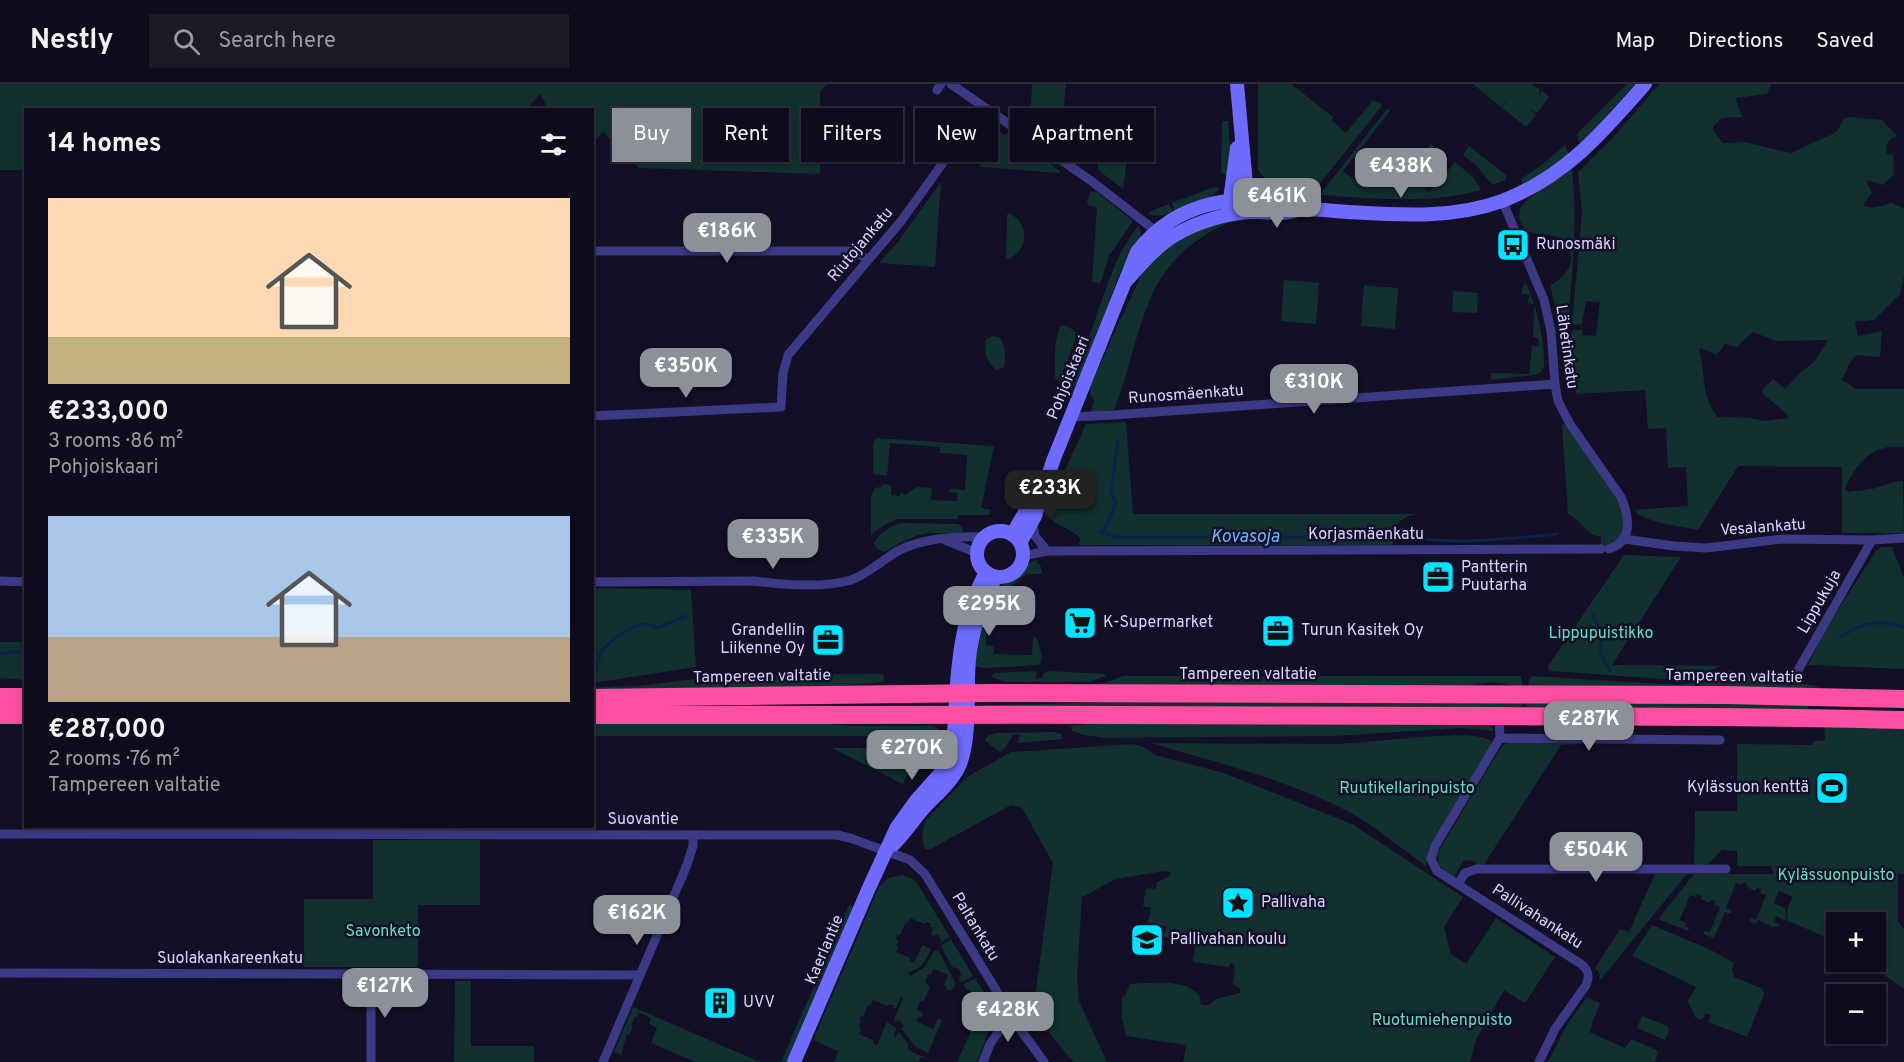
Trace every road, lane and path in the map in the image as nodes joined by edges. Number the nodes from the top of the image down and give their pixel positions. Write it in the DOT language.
graph roads {
  1 [pos="951,84"];
  2 [pos="1237,84"];
  3 [pos="1645,84"];
  4 [pos="983,107"];
  5 [pos="1240,129"];
  6 [pos="1502,200"];
  7 [pos="1247,206"];
  8 [pos="1230,207"];
  9 [pos="1155,231"];
  10 [pos="1167,241"];
  11 [pos="594,250"];
  12 [pos="868,260"];
  13 [pos="1125,282"];
  14 [pos="1555,384"];
  15 [pos="594,416"];
  16 [pos="1071,417"];
  17 [pos="1044,485"];
  18 [pos="1032,522"];
  19 [pos="984,537"];
  20 [pos="1904,538"];
  21 [pos="1624,539"];
  22 [pos="945,540"];
  23 [pos="1872,540"];
  24 [pos="1018,545"];
  25 [pos="1047,551"];
  26 [pos="977,553"];
  27 [pos="991,574"];
  28 [pos="0,581"];
  29 [pos="24,582"];
  30 [pos="594,582"];
  31 [pos="1793,679"];
  32 [pos="962,694"];
  33 [pos="0,697"];
  34 [pos="24,697"];
  35 [pos="594,698"];
  36 [pos="1904,699"];
  37 [pos="0,715"];
  38 [pos="24,715"];
  39 [pos="594,715"];
  40 [pos="961,716"];
  41 [pos="1499,716"];
  42 [pos="1904,720"];
  43 [pos="1500,738"];
  44 [pos="1720,740"];
  45 [pos="0,834"];
  46 [pos="693,835"];
  47 [pos="888,851"];
  48 [pos="1726,869"];
  49 [pos="1458,884"];
  50 [pos="0,973"];
  51 [pos="372,975"];
  52 [pos="639,975"];
  53 [pos="1011,1014"];
  54 [pos="371,1062"];
  55 [pos="603,1062"];
  56 [pos="794,1062"];
  57 [pos="983,1062"];
  58 [pos="1044,1062"];
  59 [pos="1539,1062"];
  1 -- 4 [label="street"];
  2 -- 5 [label="street"];
  3 -- 6 [label="street"];
  4 -- 9 [label="street"];
  4 -- 12 [label="street, Riutojankatu"];
  5 -- 7 [label="street"];
  5 -- 8 [label="street"];
  6 -- 7 [label="street"];
  6 -- 14 [label="street, Lähetinkatu"];
  7 -- 8 [label="street"];
  8 -- 9 [label="street, Pohjoiskaari"];
  8 -- 10 [label="street, Pohjoiskaari"];
  9 -- 10 [label="street"];
  9 -- 13 [label="street, Pohjoiskaari"];
  10 -- 13 [label="street, Pohjoiskaari"];
  11 -- 12 [label="street"];
  12 -- 15 [label="street, Riutojankatu"];
  13 -- 16 [label="street, Pohjoiskaari"];
  14 -- 16 [label="street, Runosmäenkatu"];
  14 -- 21 [label="street, Lähetinkatu"];
  16 -- 17 [label="street, Pohjoiskaari"];
  17 -- 18 [label="street, Pohjoiskaari"];
  17 -- 24 [label="street, Pohjoiskaari"];
  18 -- 24 [label="street, Pohjoiskaari"];
  18 -- 25 [label="street"];
  19 -- 22 [label="street"];
  19 -- 24 [label="street"];
  19 -- 26 [label="street"];
  20 -- 23 [label="street, Vesalankatu"];
  21 -- 23 [label="street, Vesalankatu"];
  21 -- 25 [label="street, Korjasmäenkatu"];
  22 -- 26 [label="street"];
  22 -- 30 [label="street"];
  23 -- 31 [label="street, Lippukuja"];
  24 -- 25 [label="street, Korjasmäenkatu"];
  24 -- 27 [label="street"];
  26 -- 27 [label="street"];
  27 -- 32 [label="street"];
  28 -- 29 [label="street"];
  32 -- 35 [label="highway, Tampereen valtatie"];
  32 -- 36 [label="highway, Tampereen valtatie"];
  32 -- 40 [label="street, Kaerlantie"];
  33 -- 34 [label="highway"];
  37 -- 38 [label="highway"];
  39 -- 40 [label="highway"];
  40 -- 41 [label="highway"];
  40 -- 47 [label="street, Kaerlantie"];
  41 -- 42 [label="highway"];
  41 -- 43 [label="street"];
  43 -- 44 [label="street"];
  43 -- 49 [label="street, Pallivahankatu"];
  45 -- 46 [label="street, Suovantie"];
  46 -- 47 [label="street, Suovantie"];
  46 -- 52 [label="street"];
  47 -- 53 [label="street, Paltankatu"];
  47 -- 56 [label="street, Kaerlantie"];
  48 -- 49 [label="street"];
  49 -- 59 [label="street, Pallivahankatu"];
  50 -- 51 [label="street, Suolakankareenkatu"];
  51 -- 52 [label="street, Suolakankareenkatu"];
  51 -- 54 [label="street"];
  52 -- 55 [label="street"];
  53 -- 57 [label="street"];
  53 -- 58 [label="street, Paltankatu"];
}
